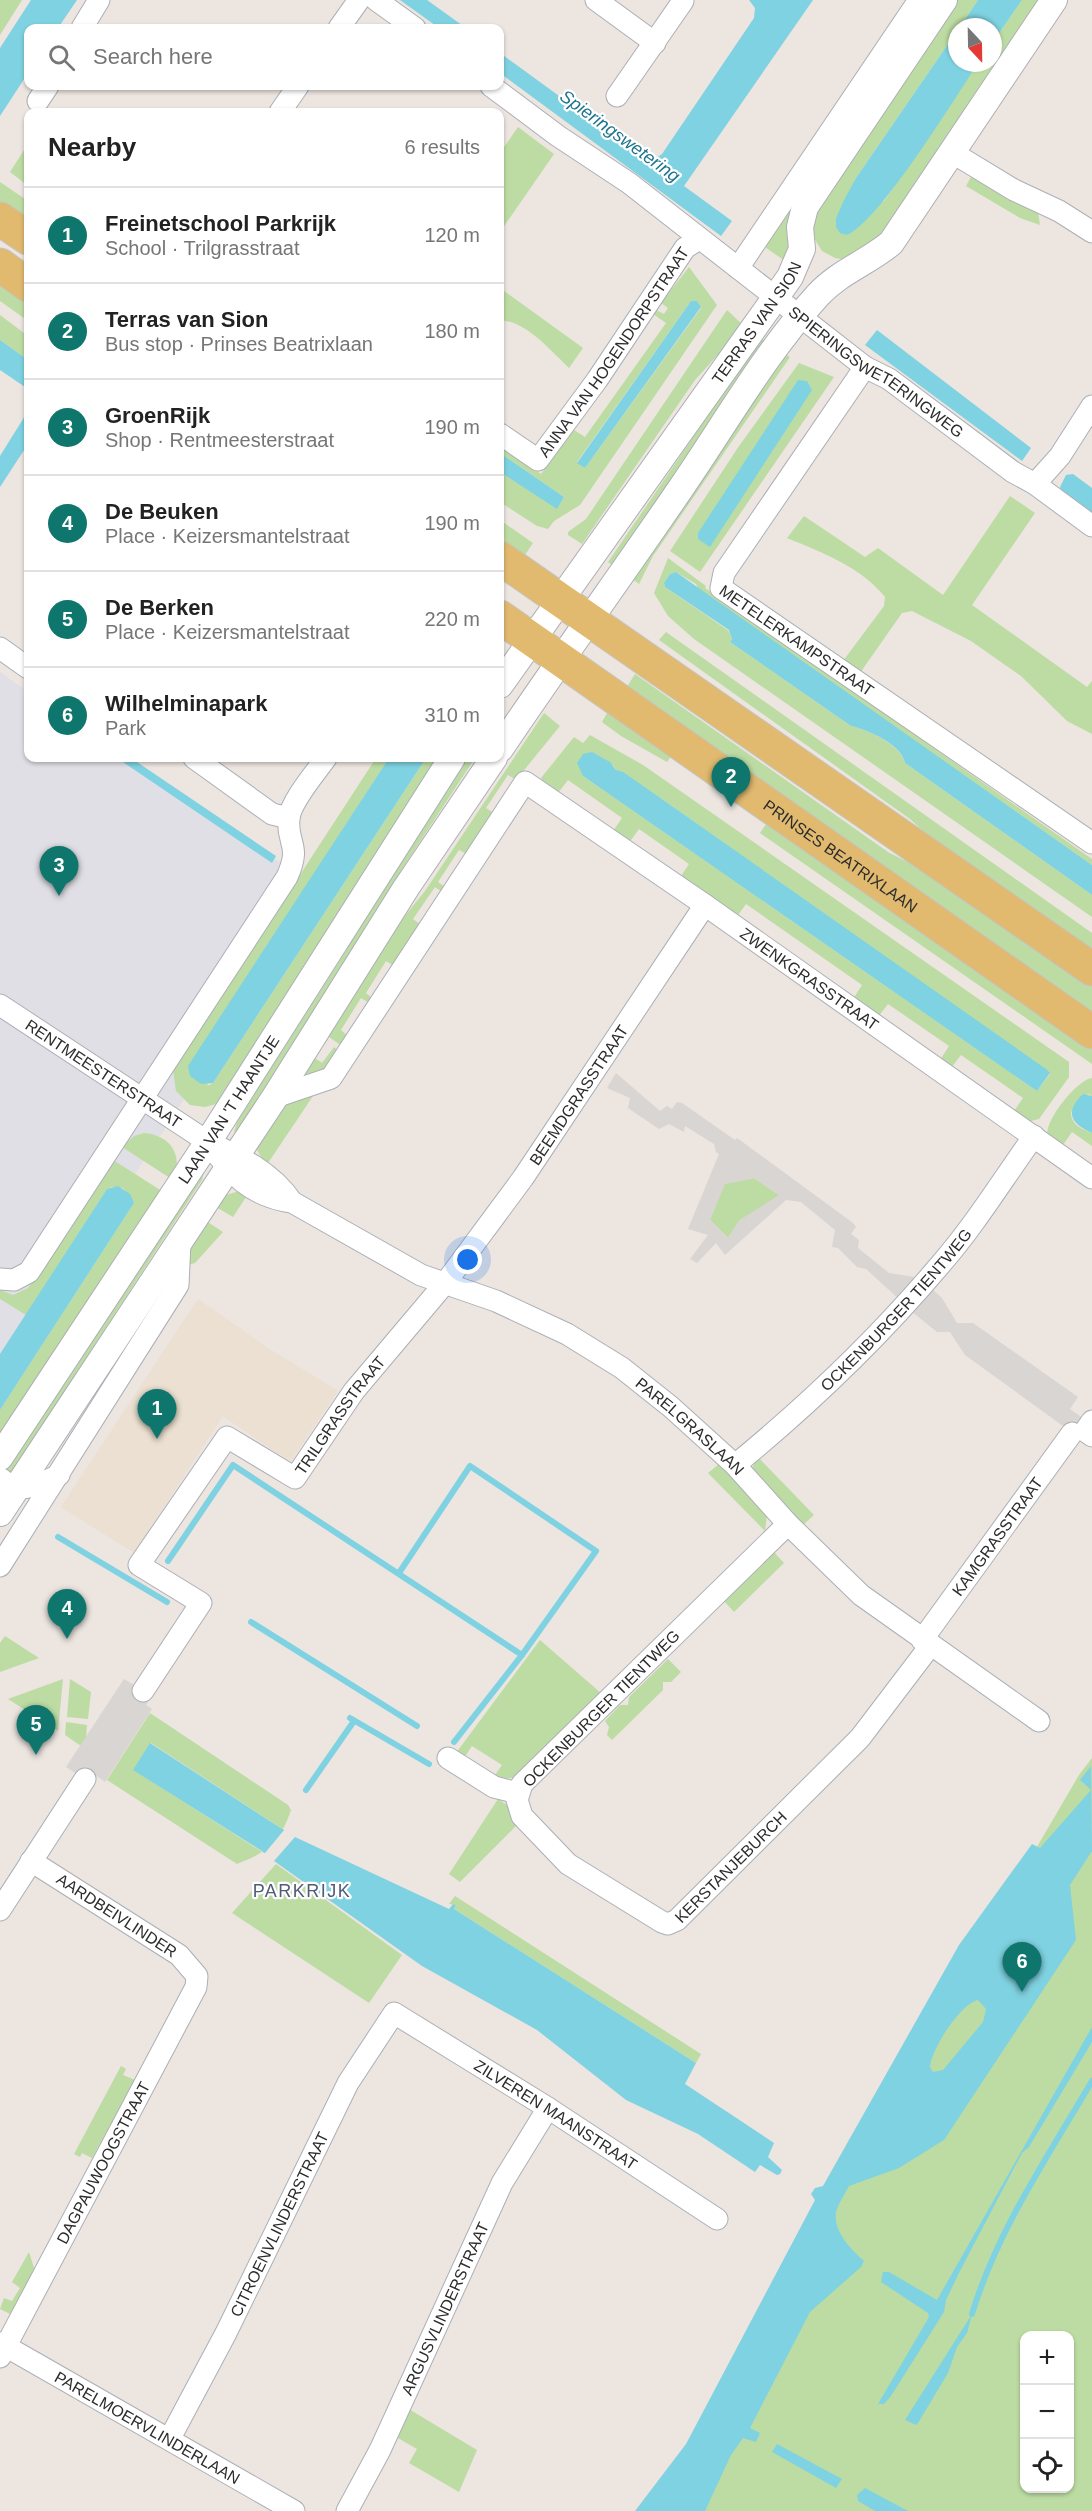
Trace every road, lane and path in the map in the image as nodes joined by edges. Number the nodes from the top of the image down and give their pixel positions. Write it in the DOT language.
graph roads {
  1 [pos="99,0"];
  2 [pos="359,0"];
  3 [pos="376,0"];
  4 [pos="596,0"];
  5 [pos="919,0"];
  6 [pos="944,0"];
  7 [pos="1054,0"];
  8 [pos="683,2"];
  9 [pos="84,24"];
  10 [pos="342,24"];
  11 [pos="409,24"];
  12 [pos="654,43"];
  13 [pos="295,90"];
  14 [pos="496,90"];
  15 [pos="617,96"];
  16 [pos="283,108"];
  17 [pos="953,153"];
  18 [pos="0,219"];
  19 [pos="1092,232"];
  20 [pos="24,235"];
  21 [pos="699,239"];
  22 [pos="802,249"];
  23 [pos="0,265"];
  24 [pos="738,268"];
  25 [pos="838,275"];
  26 [pos="24,282"];
  27 [pos="775,297"];
  28 [pos="801,317"];
  29 [pos="866,367"];
  30 [pos="1092,406"];
  31 [pos="504,437"];
  32 [pos="1035,484"];
  33 [pos="1092,526"];
  34 [pos="504,561"];
  35 [pos="559,599"];
  36 [pos="504,620"];
  37 [pos="590,620"];
  38 [pos="532,639"];
  39 [pos="0,648"];
  40 [pos="560,659"];
  41 [pos="24,665"];
  42 [pos="504,679"];
  43 [pos="504,743"];
  44 [pos="200,762"];
  45 [pos="323,762"];
  46 [pos="449,762"];
  47 [pos="491,762"];
  48 [pos="525,782"];
  49 [pos="289,818"];
  50 [pos="1092,843"];
  51 [pos="705,905"];
  52 [pos="1092,969"];
  53 [pos="0,1005"];
  54 [pos="1092,1032"];
  55 [pos="275,1097"];
  56 [pos="141,1098"];
  57 [pos="1034,1136"];
  58 [pos="208,1142"];
  59 [pos="232,1162"];
  60 [pos="1092,1178"];
  61 [pos="180,1242"];
  62 [pos="7,1279"];
  63 [pos="446,1282"];
  64 [pos="1085,1430"];
  65 [pos="0,1457"];
  66 [pos="735,1465"];
  67 [pos="59,1475"];
  68 [pos="8,1483"];
  69 [pos="0,1513"];
  70 [pos="788,1524"];
  71 [pos="0,1566"];
  72 [pos="926,1643"];
  73 [pos="143,1691"];
  74 [pos="1038,1721"];
  75 [pos="448,1758"];
  76 [pos="85,1779"];
  77 [pos="518,1793"];
  78 [pos="31,1861"];
  79 [pos="0,1910"];
  80 [pos="197,1976"];
  81 [pos="394,2013"];
  82 [pos="548,2108"];
  83 [pos="717,2219"];
  84 [pos="2,2349"];
  85 [pos="170,2438"];
  86 [pos="294,2511"];
  87 [pos="347,2511"];
  1 -- 9 [label="street"];
  2 -- 10 [label="street"];
  3 -- 11 [label="street"];
  4 -- 12 [label="street"];
  5 -- 24 [label="street"];
  6 -- 22 [label="street, TERRAS VAN SION"];
  7 -- 17 [label="street, TERRAS VAN SION"];
  8 -- 12 [label="street"];
  12 -- 15 [label="street"];
  13 -- 16 [label="street"];
  14 -- 21 [label="street, SPIERINGSWETERINGWEG"];
  17 -- 19 [label="street"];
  17 -- 25 [label="street, TERRAS VAN SION"];
  18 -- 20 [label="main road"];
  21 -- 24 [label="street, SPIERINGSWETERINGWEG"];
  21 -- 31 [label="street, ANNA VAN HOGENDORPSTRAAT"];
  22 -- 25 [label="street, TERRAS VAN SION"];
  22 -- 27 [label="street, TERRAS VAN SION"];
  23 -- 26 [label="main road"];
  24 -- 27 [label="street, SPIERINGSWETERINGWEG"];
  25 -- 28 [label="street, TERRAS VAN SION"];
  27 -- 28 [label="street, SPIERINGSWETERINGWEG"];
  27 -- 35 [label="street, TERRAS VAN SION"];
  28 -- 29 [label="street, SPIERINGSWETERINGWEG"];
  28 -- 37 [label="street, TERRAS VAN SION"];
  29 -- 32 [label="street, SPIERINGSWETERINGWEG"];
  29 -- 50 [label="street, METELERKAMPSTRAAT"];
  30 -- 32 [label="street"];
  32 -- 33 [label="street, SPIERINGSWETERINGWEG"];
  34 -- 35 [label="main road"];
  35 -- 37 [label="main road"];
  35 -- 38 [label="street, TERRAS VAN SION"];
  36 -- 38 [label="main road, PRINSES BEATRIXLAAN"];
  37 -- 40 [label="street, TERRAS VAN SION"];
  37 -- 52 [label="main road"];
  38 -- 40 [label="main road, PRINSES BEATRIXLAAN"];
  38 -- 42 [label="street"];
  39 -- 41 [label="street"];
  40 -- 43 [label="street"];
  40 -- 54 [label="main road, PRINSES BEATRIXLAAN"];
  44 -- 49 [label="street"];
  45 -- 49 [label="street"];
  46 -- 58 [label="street, LAAN VAN 'T HAANTJE"];
  47 -- 55 [label="street, LAAN VAN 'T HAANTJE"];
  48 -- 51 [label="street, ZWENKGRASSTRAAT"];
  48 -- 55 [label="street, LAAN VAN 'T HAANTJE"];
  49 -- 56 [label="street"];
  51 -- 57 [label="street, ZWENKGRASSTRAAT"];
  51 -- 63 [label="street, BEEMDGRASSTRAAT"];
  53 -- 56 [label="street, RENTMEESTERSTRAAT"];
  55 -- 59 [label="street, LAAN VAN 'T HAANTJE"];
  56 -- 58 [label="street, RENTMEESTERSTRAAT"];
  56 -- 62 [label="street"];
  57 -- 60 [label="street, ZWENKGRASSTRAAT"];
  57 -- 66 [label="street, OCKENBURGER TIENTWEG"];
  58 -- 59 [label="street, RENTMEESTERSTRAAT"];
  58 -- 65 [label="street, LAAN VAN 'T HAANTJE"];
  59 -- 61 [label="street, LAAN VAN 'T HAANTJE"];
  59 -- 63 [label="street, PARELGRASLAAN"];
  61 -- 67 [label="street"];
  61 -- 68 [label="street, LAAN VAN 'T HAANTJE"];
  63 -- 66 [label="street, PARELGRASLAAN"];
  63 -- 73 [label="street, TRILGRASSTRAAT"];
  64 -- 72 [label="street, KAMGRASSTRAAT"];
  66 -- 70 [label="street, PARELGRASLAAN"];
  67 -- 68 [label="street"];
  67 -- 71 [label="street"];
  68 -- 69 [label="street, LAAN VAN 'T HAANTJE"];
  70 -- 72 [label="street, PARELGRASLAAN"];
  70 -- 77 [label="street, OCKENBURGER TIENTWEG"];
  72 -- 74 [label="street, PARELGRASLAAN"];
  72 -- 77 [label="street, KERSTANJEBURCH"];
  75 -- 77 [label="street"];
  76 -- 78 [label="street"];
  78 -- 79 [label="street"];
  78 -- 80 [label="street, AARDBEIVLINDER"];
  80 -- 84 [label="street, DAGPAUWOOGSTRAAT"];
  81 -- 82 [label="street, ZILVEREN MAANSTRAAT"];
  81 -- 85 [label="street, CITROENVLINDERSTRAAT"];
  82 -- 83 [label="street, ZILVEREN MAANSTRAAT"];
  82 -- 87 [label="street, ARGUSVLINDERSTRAAT"];
  84 -- 85 [label="street, PARELMOERVLINDERLAAN"];
  85 -- 86 [label="street, PARELMOERVLINDERLAAN"];
}
